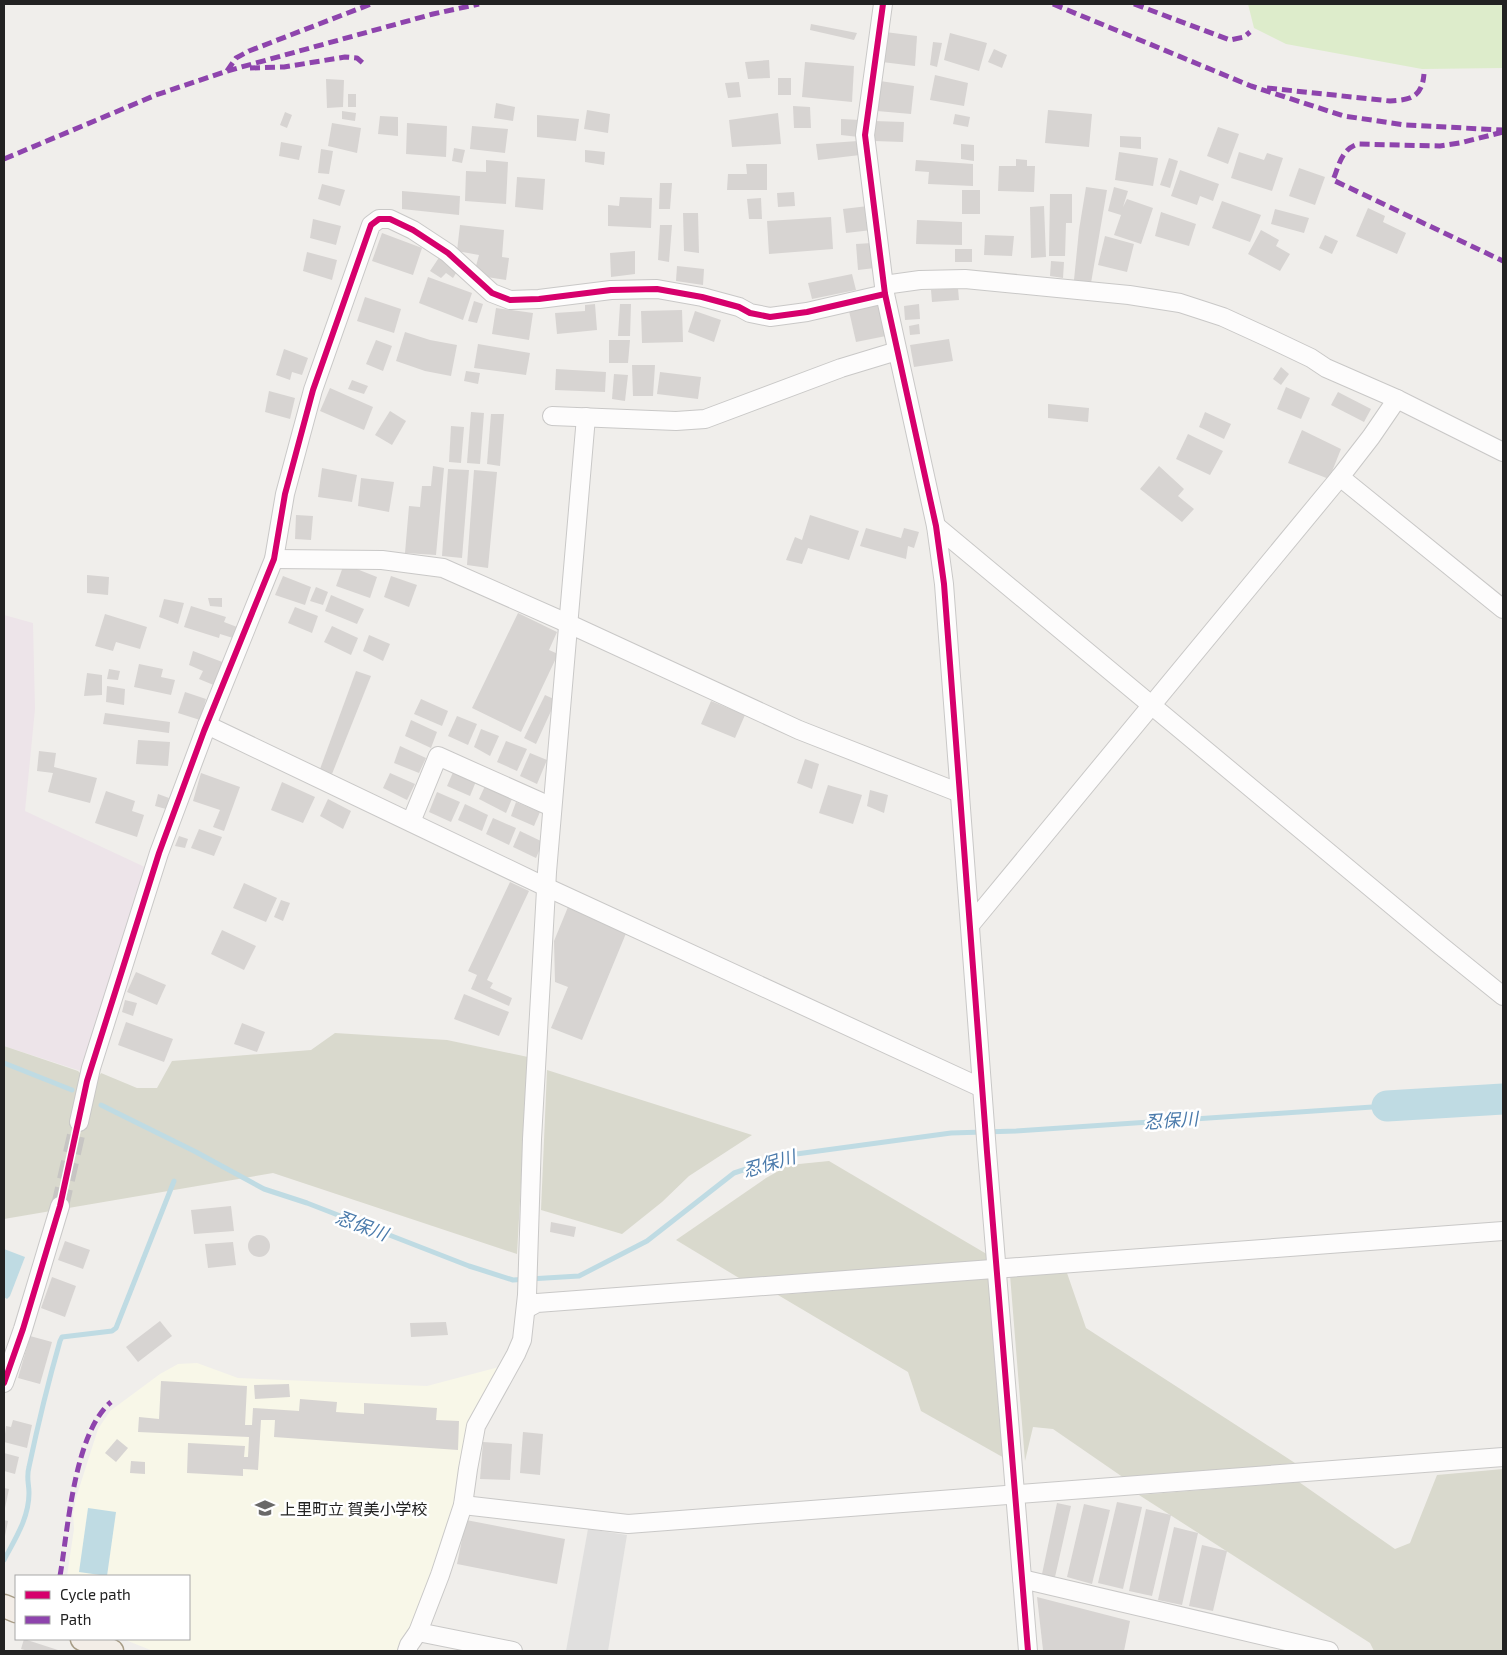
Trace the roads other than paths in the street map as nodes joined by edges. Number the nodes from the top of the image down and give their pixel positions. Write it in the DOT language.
graph roads {
  1 [pos="883,4"];
  2 [pos="885,290"];
  3 [pos="897,351"];
  4 [pos="1397,399"];
  5 [pos="552,416"];
  6 [pos="586,417"];
  7 [pos="1503,452"];
  8 [pos="1340,477"];
  9 [pos="936,526"];
  10 [pos="274,559"];
  11 [pos="1503,608"];
  12 [pos="567,623"];
  13 [pos="1151,705"];
  14 [pos="207,724"];
  15 [pos="960,793"];
  16 [pos="552,807"];
  17 [pos="411,822"];
  18 [pos="546,887"];
  19 [pos="971,924"];
  20 [pos="1503,996"];
  21 [pos="982,1088"];
  22 [pos="79,1122"];
  23 [pos="60,1206"];
  24 [pos="1503,1231"];
  25 [pos="997,1269"];
  26 [pos="526,1309"];
  27 [pos="4,1383"];
  28 [pos="1503,1457"];
  29 [pos="1015,1494"];
  30 [pos="463,1505"];
  31 [pos="1022,1579"];
  32 [pos="418,1632"];
  33 [pos="84,1640"];
  34 [pos="112,1651"];
  35 [pos="406,1651"];
  36 [pos="513,1651"];
  37 [pos="1028,1651"];
  38 [pos="1329,1651"];
  1 -- 2 [label="street"];
  2 -- 3 [label="street"];
  2 -- 4 [label="street"];
  2 -- 10 [label="street"];
  3 -- 6 [label="street"];
  3 -- 9 [label="street"];
  4 -- 7 [label="street"];
  4 -- 8 [label="street"];
  5 -- 6 [label="street"];
  6 -- 12 [label="street"];
  8 -- 11 [label="street"];
  8 -- 13 [label="street"];
  9 -- 13 [label="street"];
  9 -- 15 [label="street"];
  10 -- 12 [label="street"];
  10 -- 14 [label="street"];
  12 -- 15 [label="street"];
  12 -- 16 [label="street"];
  13 -- 19 [label="street"];
  13 -- 20 [label="street"];
  14 -- 17 [label="street"];
  14 -- 22 [label="street"];
  15 -- 19 [label="street"];
  16 -- 17 [label="street"];
  16 -- 18 [label="street"];
  17 -- 18 [label="street"];
  18 -- 21 [label="street"];
  18 -- 26 [label="street"];
  19 -- 21 [label="street"];
  21 -- 25 [label="street"];
  23 -- 27 [label="street"];
  24 -- 25 [label="street"];
  25 -- 26 [label="street"];
  25 -- 29 [label="street"];
  26 -- 30 [label="street"];
  28 -- 29 [label="street"];
  29 -- 30 [label="street"];
  29 -- 31 [label="street"];
  30 -- 32 [label="street"];
  31 -- 37 [label="street"];
  31 -- 38 [label="street"];
  32 -- 35 [label="street"];
  32 -- 36 [label="street"];
  33 -- 34 [label="main road"];
}
